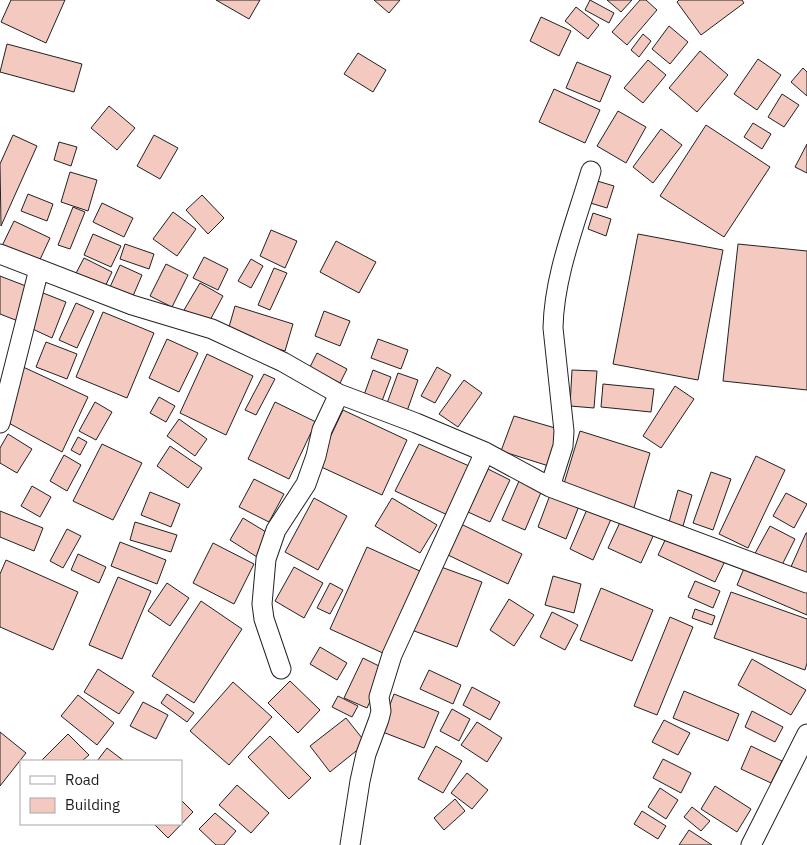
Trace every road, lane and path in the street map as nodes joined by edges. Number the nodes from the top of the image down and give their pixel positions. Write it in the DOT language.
graph roads {
  1 [pos="591,171"];
  2 [pos="0,254"];
  3 [pos="39,269"];
  4 [pos="339,394"];
  5 [pos="0,423"];
  6 [pos="485,452"];
  7 [pos="550,487"];
  8 [pos="807,583"];
  9 [pos="281,669"];
  10 [pos="807,734"];
  11 [pos="350,845"];
  12 [pos="751,845"];
  1 -- 7 [label="street"];
  2 -- 3 [label="street"];
  3 -- 4 [label="street"];
  3 -- 5 [label="street"];
  4 -- 6 [label="street"];
  4 -- 9 [label="street"];
  6 -- 7 [label="street"];
  6 -- 11 [label="street"];
  7 -- 8 [label="street"];
  10 -- 12 [label="street"];
}
